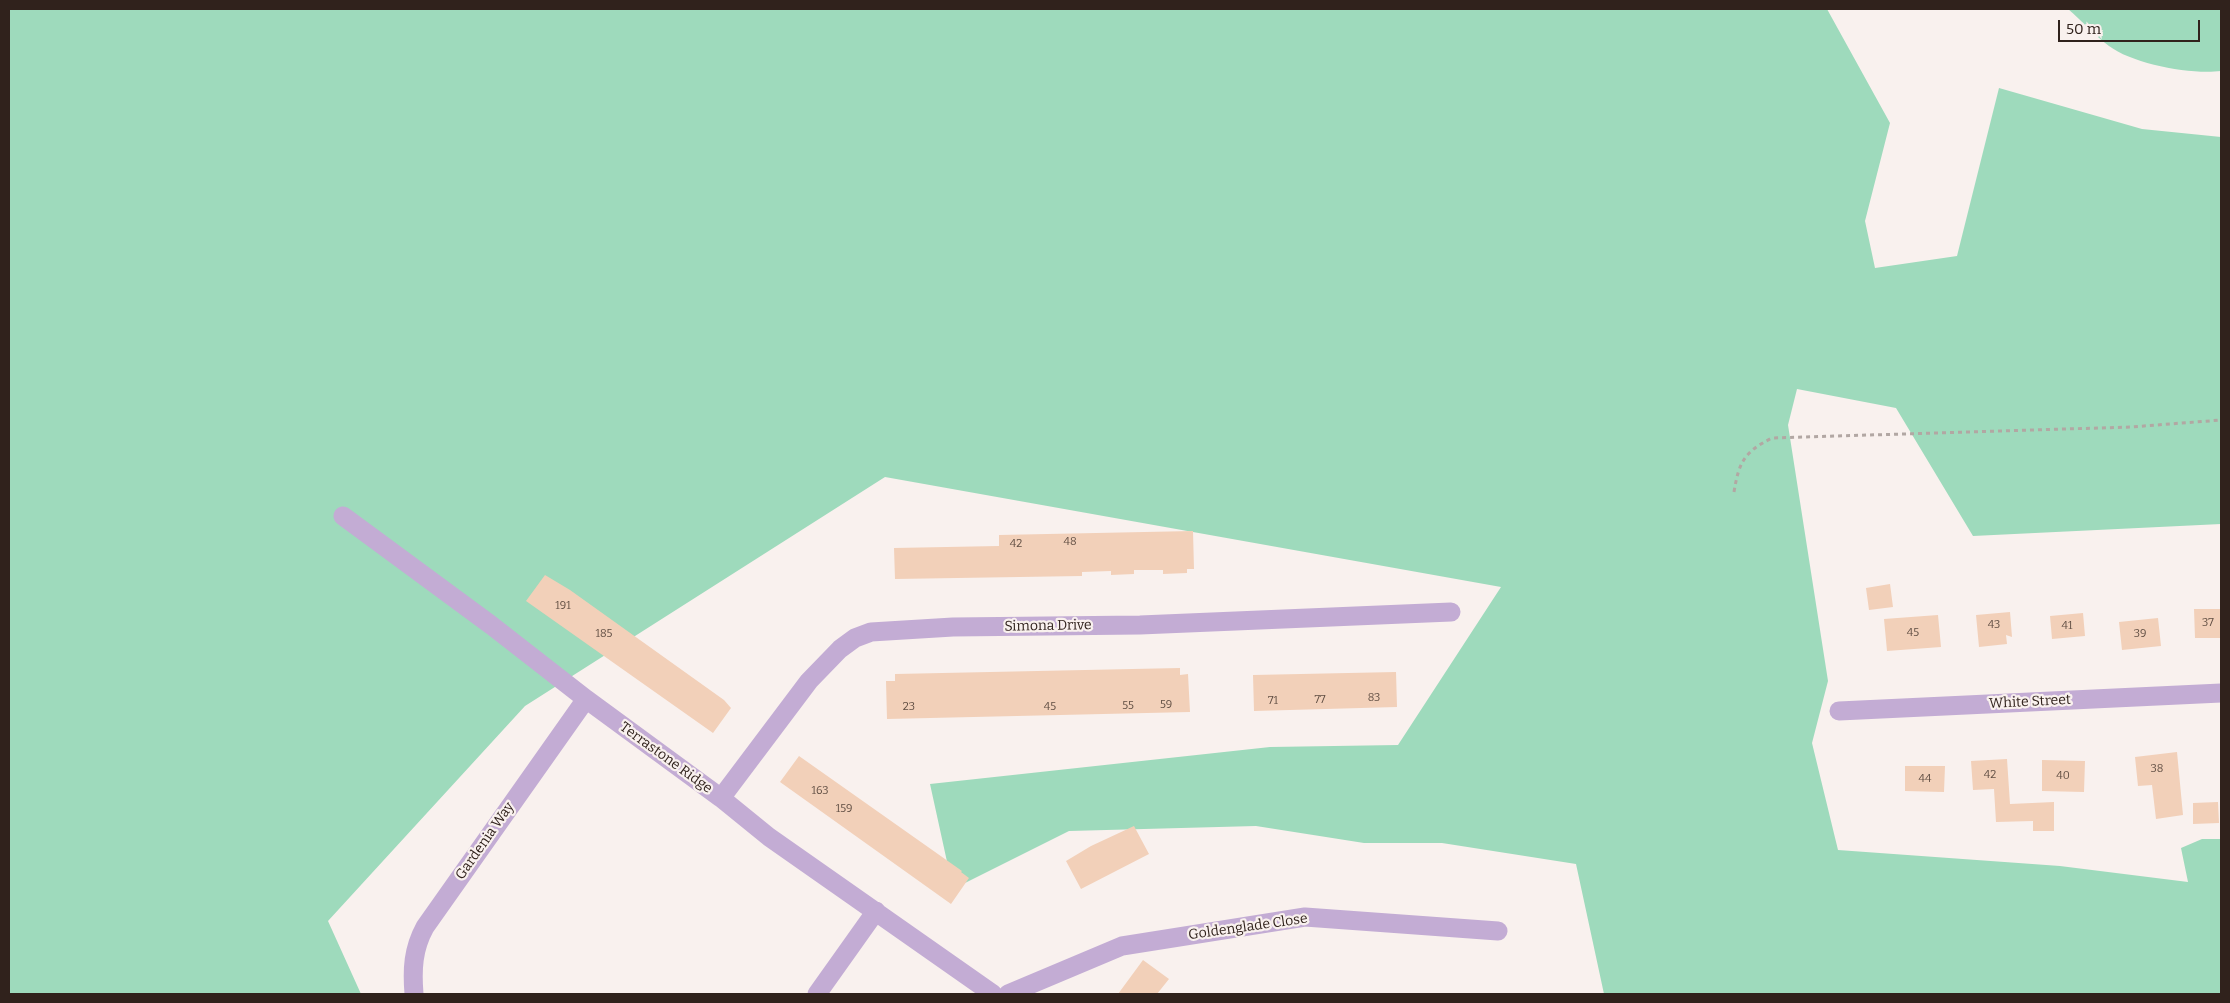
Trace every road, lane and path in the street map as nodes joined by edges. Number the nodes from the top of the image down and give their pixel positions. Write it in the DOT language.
graph roads {
  1 [pos="2221,420"];
  2 [pos="1734,492"];
  3 [pos="344,516"];
  4 [pos="1451,612"];
  5 [pos="2221,693"];
  6 [pos="586,699"];
  7 [pos="1839,711"];
  8 [pos="721,798"];
  9 [pos="876,911"];
  10 [pos="1498,931"];
  11 [pos="414,994"];
  12 [pos="817,994"];
  13 [pos="993,994"];
  14 [pos="1008,994"];
  1 -- 2 [label="path"];
  3 -- 6 [label="street, Terrastone Ridge"];
  4 -- 8 [label="street, Simona Drive"];
  5 -- 7 [label="street, White Street"];
  6 -- 8 [label="street, Terrastone Ridge"];
  6 -- 11 [label="street, Gardenia Way"];
  8 -- 9 [label="street, Terrastone Ridge"];
  9 -- 12 [label="street"];
  9 -- 13 [label="street, Terrastone Ridge"];
  10 -- 14 [label="street, Goldenglade Close"];
}
